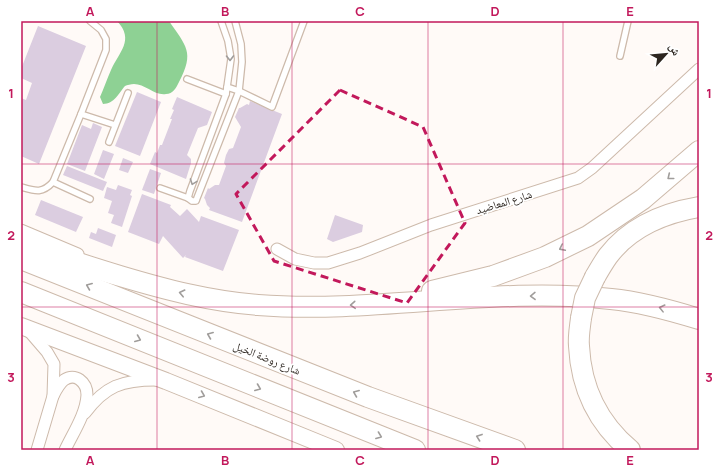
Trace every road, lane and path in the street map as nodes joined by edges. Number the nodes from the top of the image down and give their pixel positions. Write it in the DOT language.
graph roads {
  1 [pos="90,21"];
  2 [pos="221,21"];
  3 [pos="235,21"];
  4 [pos="304,21"];
  5 [pos="628,21"];
  6 [pos="620,56"];
  7 [pos="699,69"];
  8 [pos="187,79"];
  9 [pos="227,87"];
  10 [pos="239,91"];
  11 [pos="128,93"];
  12 [pos="226,94"];
  13 [pos="81,114"];
  14 [pos="115,125"];
  15 [pos="109,142"];
  16 [pos="699,151"];
  17 [pos="53,182"];
  18 [pos="21,187"];
  19 [pos="160,188"];
  20 [pos="188,198"];
  21 [pos="90,199"];
  22 [pos="699,207"];
  23 [pos="21,230"];
  24 [pos="21,244"];
  25 [pos="277,249"];
  26 [pos="21,259"];
  27 [pos="119,276"];
  28 [pos="21,292"];
  29 [pos="392,303"];
  30 [pos="699,319"];
  31 [pos="24,327"];
  32 [pos="166,380"];
  33 [pos="53,396"];
  34 [pos="80,420"];
  35 [pos="37,450"];
  36 [pos="65,450"];
  37 [pos="336,450"];
  38 [pos="415,450"];
  39 [pos="515,450"];
  40 [pos="630,450"];
  1 -- 13 [label="lane"];
  2 -- 9 [label="lane, one-way"];
  3 -- 10 [label="lane"];
  4 -- 10 [label="lane"];
  5 -- 6 [label="lane"];
  7 -- 25 [label="street, شارع المعاضيد"];
  8 -- 12 [label="lane"];
  9 -- 10 [label="lane"];
  9 -- 12 [label="lane"];
  10 -- 20 [label="lane"];
  11 -- 14 [label="lane"];
  12 -- 20 [label="lane, one-way"];
  13 -- 14 [label="lane"];
  13 -- 17 [label="lane"];
  14 -- 15 [label="lane"];
  16 -- 29 [label="highway, one-way"];
  17 -- 18 [label="lane"];
  17 -- 21 [label="lane"];
  19 -- 20 [label="lane"];
  22 -- 40 [label="highway, bridge"];
  23 -- 27 [label="street"];
  24 -- 27 [label="highway"];
  39 -- 26 [label="highway, شارع روضة الخيل, one-way"];
  29 -- 27 [label="highway, one-way"];
  28 -- 38 [label="highway, one-way"];
  30 -- 29 [label="highway, one-way"];
  31 -- 32 [label="street"];
  31 -- 33 [label="street"];
  32 -- 34 [label="street"];
  32 -- 37 [label="street, one-way"];
  33 -- 34 [label="street"];
  33 -- 35 [label="street"];
  34 -- 36 [label="street"];
}
